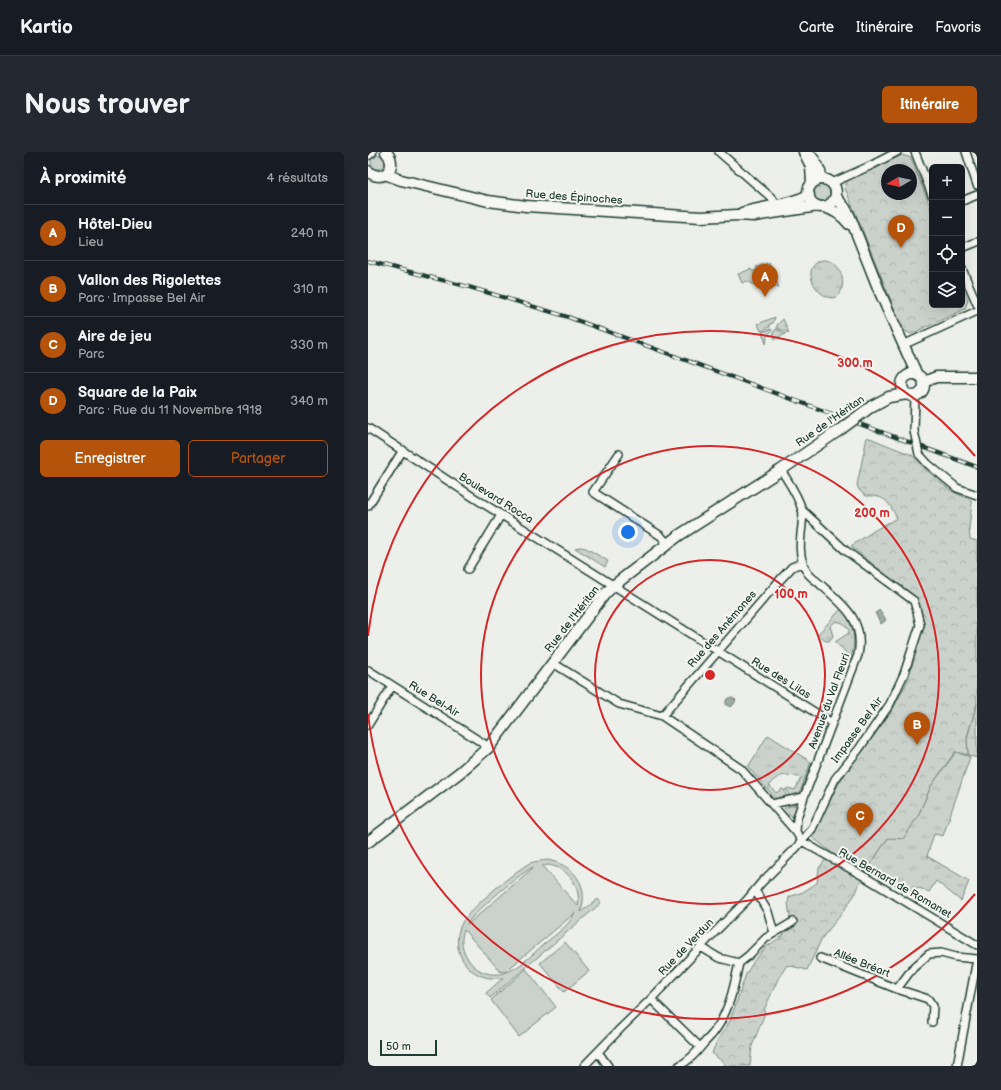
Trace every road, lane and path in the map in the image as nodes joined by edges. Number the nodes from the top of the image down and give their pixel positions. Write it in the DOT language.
graph roads {
  1 [pos="370,152"];
  2 [pos="719,152"];
  3 [pos="805,152"];
  4 [pos="897,152"];
  5 [pos="915,152"];
  6 [pos="966,152"];
  7 [pos="368,154"];
  8 [pos="388,160"];
  9 [pos="968,160"];
  10 [pos="977,160"];
  11 [pos="370,174"];
  12 [pos="822,179"];
  13 [pos="812,183"];
  14 [pos="832,183"];
  15 [pos="977,185"];
  16 [pos="929,187"];
  17 [pos="809,195"];
  18 [pos="977,196"];
  19 [pos="836,197"];
  20 [pos="965,200"];
  21 [pos="821,206"];
  22 [pos="777,209"];
  23 [pos="854,230"];
  24 [pos="977,242"];
  25 [pos="965,247"];
  26 [pos="963,272"];
  27 [pos="977,304"];
  28 [pos="977,311"];
  29 [pos="903,347"];
  30 [pos="977,378"];
  31 [pos="913,379"];
  32 [pos="911,395"];
  33 [pos="881,400"];
  34 [pos="368,428"];
  35 [pos="403,450"];
  36 [pos="619,454"];
  37 [pos="781,470"];
  38 [pos="977,496"];
  39 [pos="368,506"];
  40 [pos="803,511"];
  41 [pos="501,515"];
  42 [pos="668,544"];
  43 [pos="803,562"];
  44 [pos="468,569"];
  45 [pos="613,586"];
  46 [pos="717,651"];
  47 [pos="553,663"];
  48 [pos="368,670"];
  49 [pos="392,686"];
  50 [pos="662,716"];
  51 [pos="832,723"];
  52 [pos="368,725"];
  53 [pos="489,747"];
  54 [pos="804,797"];
  55 [pos="772,804"];
  56 [pos="796,832"];
  57 [pos="802,841"];
  58 [pos="368,842"];
  59 [pos="755,890"];
  60 [pos="793,922"];
  61 [pos="774,933"];
  62 [pos="977,945"];
  63 [pos="701,946"];
  64 [pos="820,958"];
  65 [pos="977,959"];
  66 [pos="738,963"];
  67 [pos="897,989"];
  68 [pos="651,999"];
  69 [pos="932,1022"];
  70 [pos="700,1047"];
  71 [pos="598,1052"];
  72 [pos="584,1066"];
  73 [pos="608,1066"];
  74 [pos="679,1066"];
  75 [pos="957,1066"];
  1 -- 7 [label="street"];
  2 -- 22 [label="street"];
  3 -- 12 [label="street"];
  3 -- 13 [label="street"];
  4 -- 14 [label="street"];
  5 -- 16 [label="street"];
  6 -- 9 [label="street"];
  8 -- 11 [label="street"];
  8 -- 22 [label="street, Rue des Épinoches"];
  9 -- 10 [label="street"];
  9 -- 15 [label="street"];
  12 -- 13 [label="street"];
  12 -- 14 [label="street"];
  13 -- 17 [label="street"];
  14 -- 19 [label="street"];
  17 -- 21 [label="street"];
  17 -- 22 [label="street, Rue des Épinoches"];
  18 -- 20 [label="street"];
  19 -- 21 [label="street"];
  19 -- 23 [label="street"];
  21 -- 22 [label="street, Rue des Épinoches"];
  21 -- 23 [label="street"];
  23 -- 29 [label="street"];
  24 -- 25 [label="street"];
  26 -- 27 [label="street"];
  28 -- 29 [label="street"];
  29 -- 31 [label="street"];
  30 -- 31 [label="street, Rue de l'Héritan"];
  31 -- 32 [label="street"];
  31 -- 32 [label="street"];
  31 -- 33 [label="street, Rue de l'Héritan"];
  32 -- 33 [label="street, Rue de l'Héritan"];
  32 -- 38 [label="street, bridge"];
  33 -- 37 [label="street, Rue de l'Héritan, bridge"];
  34 -- 35 [label="street, Boulevard Rocca"];
  35 -- 39 [label="street"];
  35 -- 41 [label="street, Boulevard Rocca"];
  36 -- 42 [label="street"];
  37 -- 40 [label="street, Avenue du Val Fleuri"];
  37 -- 42 [label="street, Rue de l'Héritan"];
  40 -- 43 [label="street, Avenue du Val Fleuri"];
  40 -- 57 [label="street, Impasse Bel Air"];
  41 -- 44 [label="street"];
  41 -- 45 [label="street, Boulevard Rocca"];
  42 -- 45 [label="street, Rue de l'Héritan"];
  43 -- 46 [label="street, Rue des Anémones"];
  43 -- 51 [label="street, Avenue du Val Fleuri"];
  45 -- 46 [label="street, Boulevard Rocca"];
  45 -- 47 [label="street, Rue de l'Héritan"];
  46 -- 50 [label="street, Rue des Anémones"];
  46 -- 51 [label="street, Rue des Lilas"];
  47 -- 50 [label="street"];
  47 -- 53 [label="street, Rue de l'Héritan"];
  48 -- 49 [label="street, Rue Bel-Air"];
  49 -- 52 [label="street"];
  49 -- 53 [label="street, Rue Bel-Air"];
  50 -- 55 [label="street"];
  51 -- 54 [label="street, Avenue du Val Fleuri"];
  53 -- 58 [label="street, Rue de l'Héritan"];
  54 -- 55 [label="street"];
  54 -- 56 [label="street, Avenue du Val Fleuri"];
  55 -- 56 [label="street"];
  56 -- 57 [label="street"];
  57 -- 59 [label="street, Rue de Verdun"];
  57 -- 62 [label="street, Rue Bernard de Romanet"];
  59 -- 61 [label="street"];
  59 -- 63 [label="street, Rue de Verdun"];
  60 -- 61 [label="street"];
  61 -- 66 [label="street"];
  63 -- 66 [label="street"];
  63 -- 68 [label="street, Rue de Verdun"];
  64 -- 67 [label="street, Allée Bréart"];
  65 -- 67 [label="street, Allée Bréart"];
  65 -- 75 [label="street"];
  66 -- 70 [label="street"];
  67 -- 69 [label="street, Allée Bréart"];
  68 -- 70 [label="street"];
  68 -- 71 [label="street, Rue de Verdun"];
  70 -- 74 [label="street"];
  71 -- 72 [label="street, Rue de Verdun"];
  71 -- 73 [label="street"];
}
